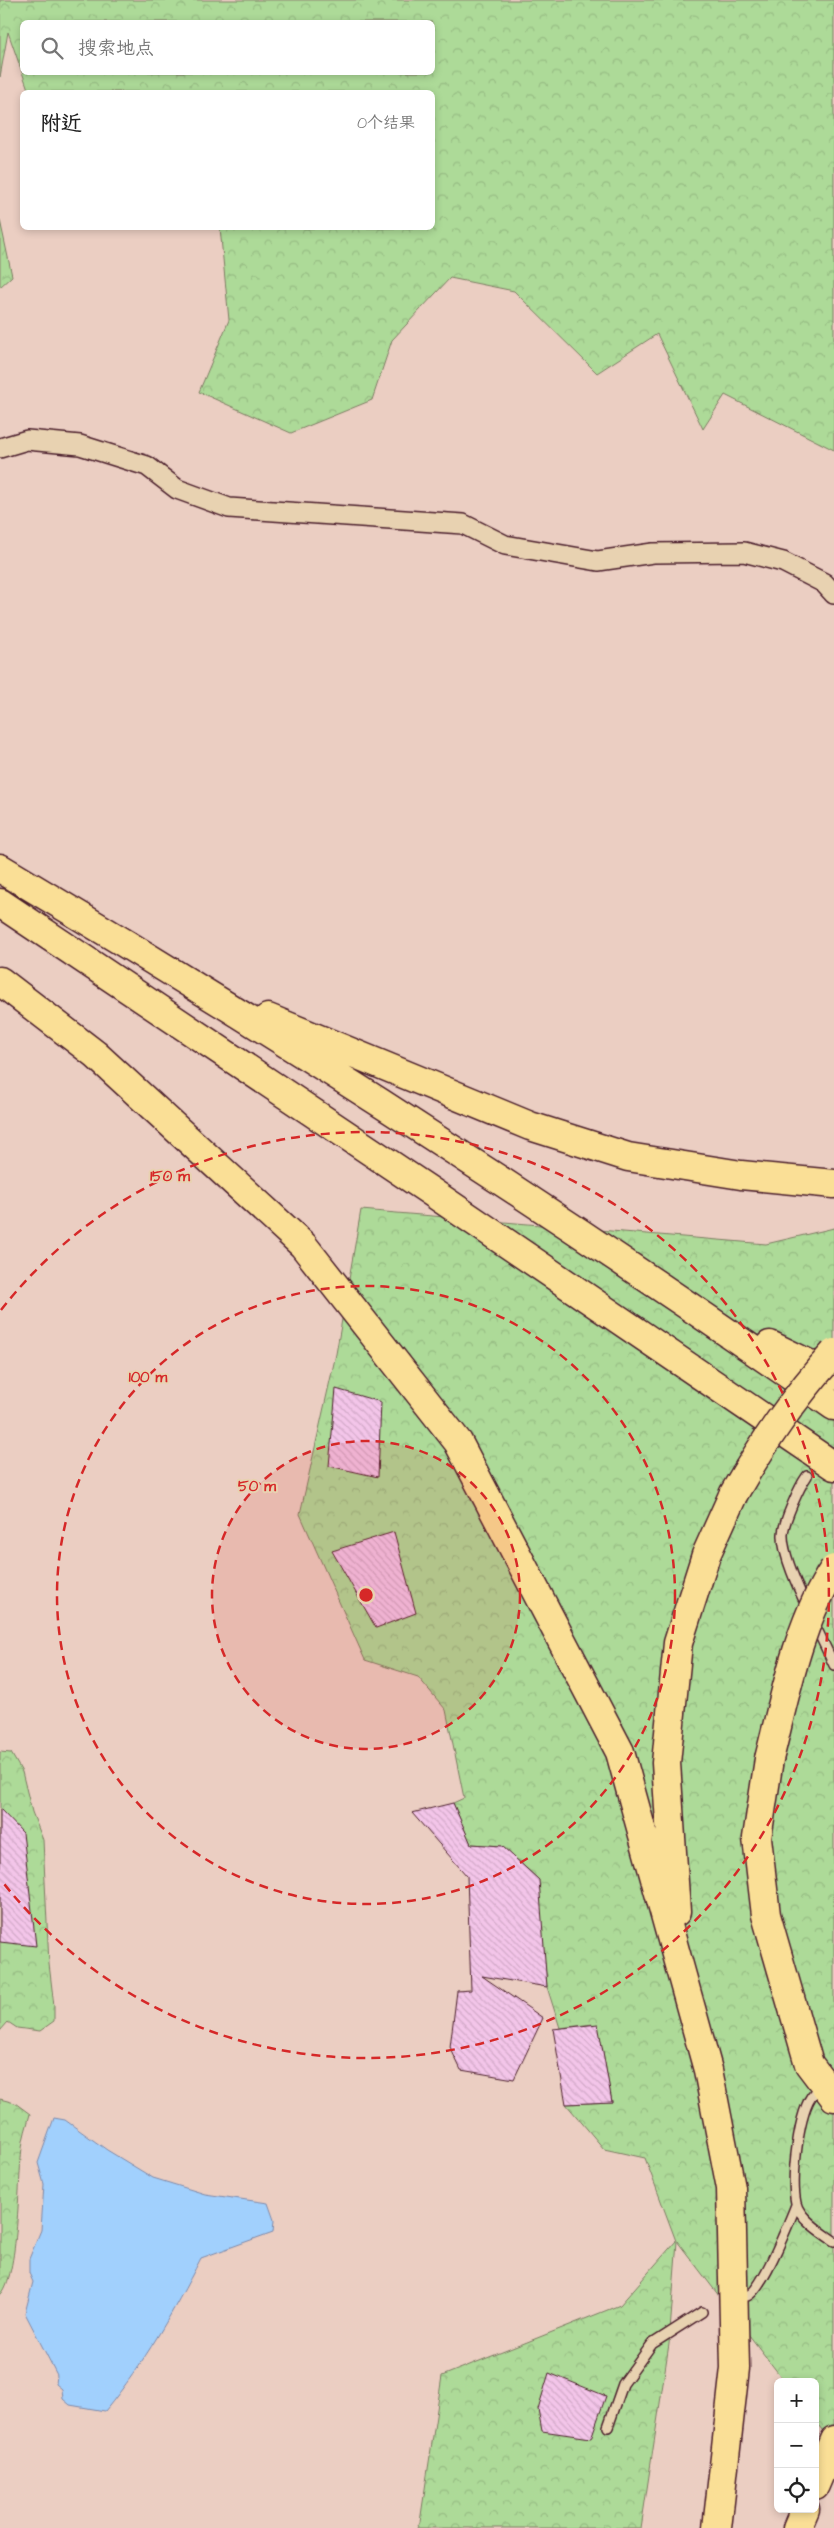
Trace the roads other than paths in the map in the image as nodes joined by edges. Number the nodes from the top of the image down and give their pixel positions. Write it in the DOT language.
graph roads {
  1 [pos="0,448"];
  2 [pos="834,594"];
  3 [pos="0,868"];
  4 [pos="0,904"];
  5 [pos="0,981"];
  6 [pos="199,990"];
  7 [pos="834,1184"];
  8 [pos="698,1311"];
  9 [pos="834,1354"];
  10 [pos="834,1376"];
  11 [pos="834,1406"];
  12 [pos="834,1466"];
  13 [pos="807,1476"];
  14 [pos="834,1569"];
  15 [pos="834,1665"];
  16 [pos="680,1971"];
  17 [pos="824,2095"];
  18 [pos="796,2204"];
  19 [pos="834,2241"];
  20 [pos="747,2296"];
  21 [pos="702,2312"];
  22 [pos="608,2427"];
  23 [pos="834,2440"];
  24 [pos="819,2476"];
  25 [pos="803,2513"];
  26 [pos="717,2528"];
  27 [pos="797,2528"];
  1 -- 2 [label="street"];
  3 -- 6 [label="highway"];
  4 -- 12 [label="highway"];
  5 -- 16 [label="highway"];
  6 -- 7 [label="highway"];
  6 -- 8 [label="highway"];
  8 -- 10 [label="highway"];
  8 -- 11 [label="highway"];
  9 -- 16 [label="highway, bridge"];
  13 -- 15 [label="lane"];
  14 -- 17 [label="highway, bridge"];
  16 -- 26 [label="highway"];
  17 -- 18 [label="lane"];
  18 -- 19 [label="lane"];
  18 -- 20 [label="lane"];
  21 -- 22 [label="lane"];
  23 -- 24 [label="highway"];
  25 -- 27 [label="highway"];
}
